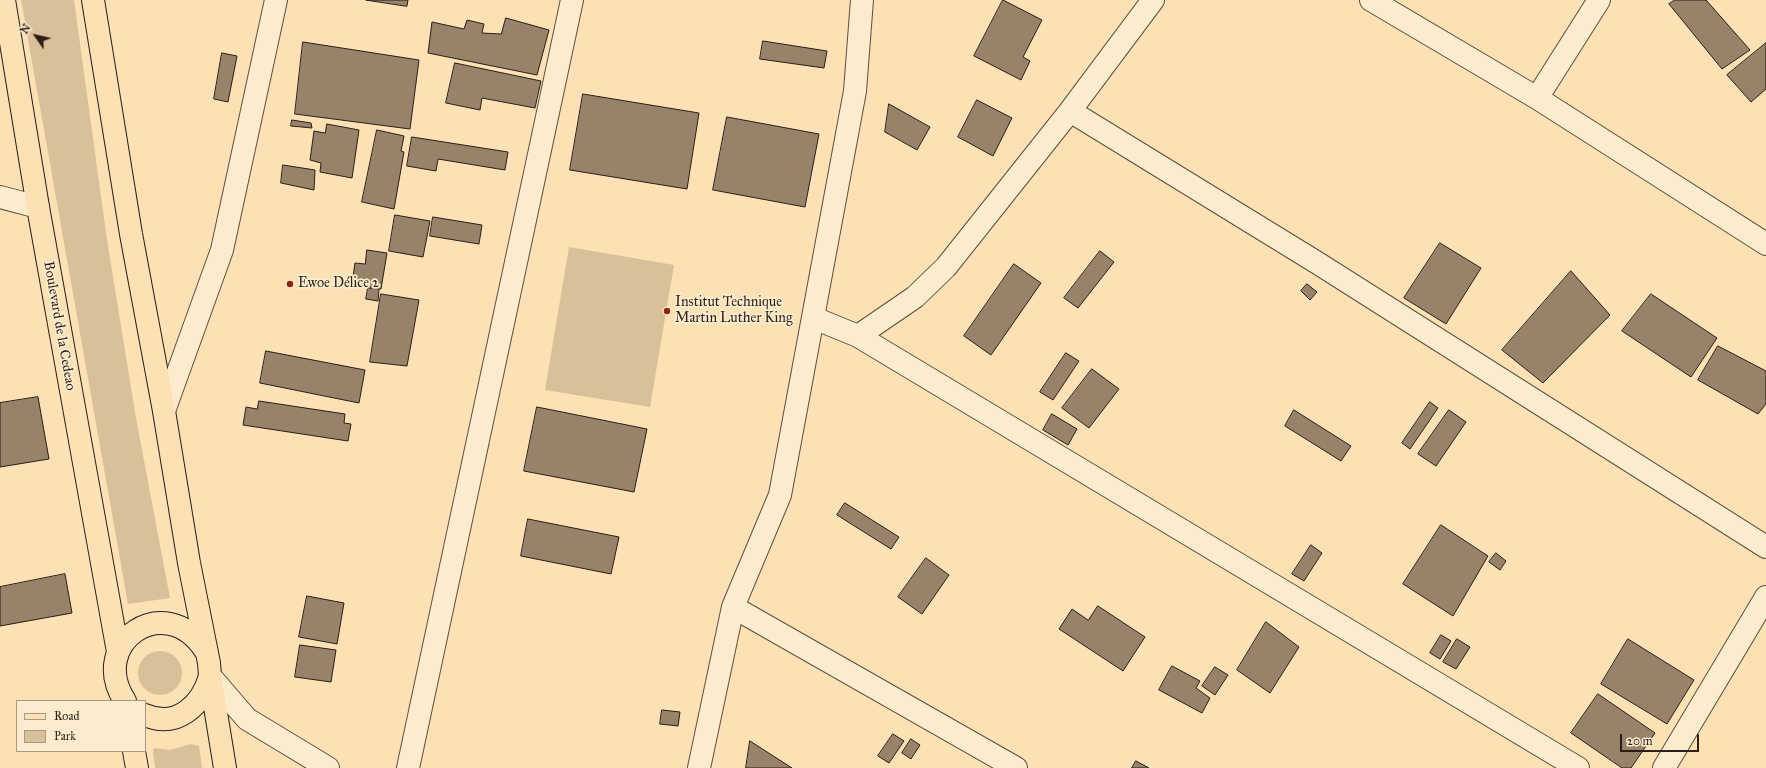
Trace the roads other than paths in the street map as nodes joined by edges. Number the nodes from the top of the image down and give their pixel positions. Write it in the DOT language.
graph roads {
  1 [pos="4,0"];
  2 [pos="93,0"];
  3 [pos="276,0"];
  4 [pos="572,0"];
  5 [pos="862,0"];
  6 [pos="1153,0"];
  7 [pos="1371,0"];
  8 [pos="1599,0"];
  9 [pos="1537,98"];
  10 [pos="1070,111"];
  11 [pos="0,197"];
  12 [pos="38,206"];
  13 [pos="1766,244"];
  14 [pos="814,318"];
  15 [pos="858,336"];
  16 [pos="164,411"];
  17 [pos="1766,547"];
  18 [pos="1766,597"];
  19 [pos="733,607"];
  20 [pos="206,650"];
  21 [pos="118,652"];
  22 [pos="210,676"];
  23 [pos="124,700"];
  24 [pos="146,715"];
  25 [pos="134,752"];
  26 [pos="137,768"];
  27 [pos="225,768"];
  28 [pos="328,768"];
  29 [pos="408,768"];
  30 [pos="699,768"];
  31 [pos="1016,768"];
  32 [pos="1578,768"];
  33 [pos="1664,768"];
  1 -- 12 [label="main road, Boulevard de la Cedeao"];
  2 -- 16 [label="main road, Boulevard de la Cedeao"];
  3 -- 16 [label="street"];
  4 -- 29 [label="street"];
  5 -- 14 [label="street"];
  6 -- 10 [label="street"];
  7 -- 9 [label="street"];
  8 -- 9 [label="street"];
  9 -- 13 [label="street"];
  10 -- 15 [label="street"];
  10 -- 17 [label="street"];
  11 -- 12 [label="street"];
  12 -- 21 [label="main road, Boulevard de la Cedeao"];
  14 -- 15 [label="street"];
  14 -- 19 [label="street"];
  15 -- 32 [label="street"];
  16 -- 20 [label="main road, Boulevard de la Cedeao"];
  18 -- 33 [label="street"];
  19 -- 30 [label="street"];
  19 -- 31 [label="street"];
  20 -- 21 [label="main road, Boulevard de la Cedeao"];
  20 -- 22 [label="main road, Boulevard de la Cedeao"];
  21 -- 23 [label="main road, Boulevard de la Cedeao"];
  22 -- 24 [label="main road, Boulevard de la Cedeao"];
  22 -- 27 [label="main road, Boulevard de la Cedeao"];
  22 -- 28 [label="street"];
  25 -- 26 [label="main road"];
}
